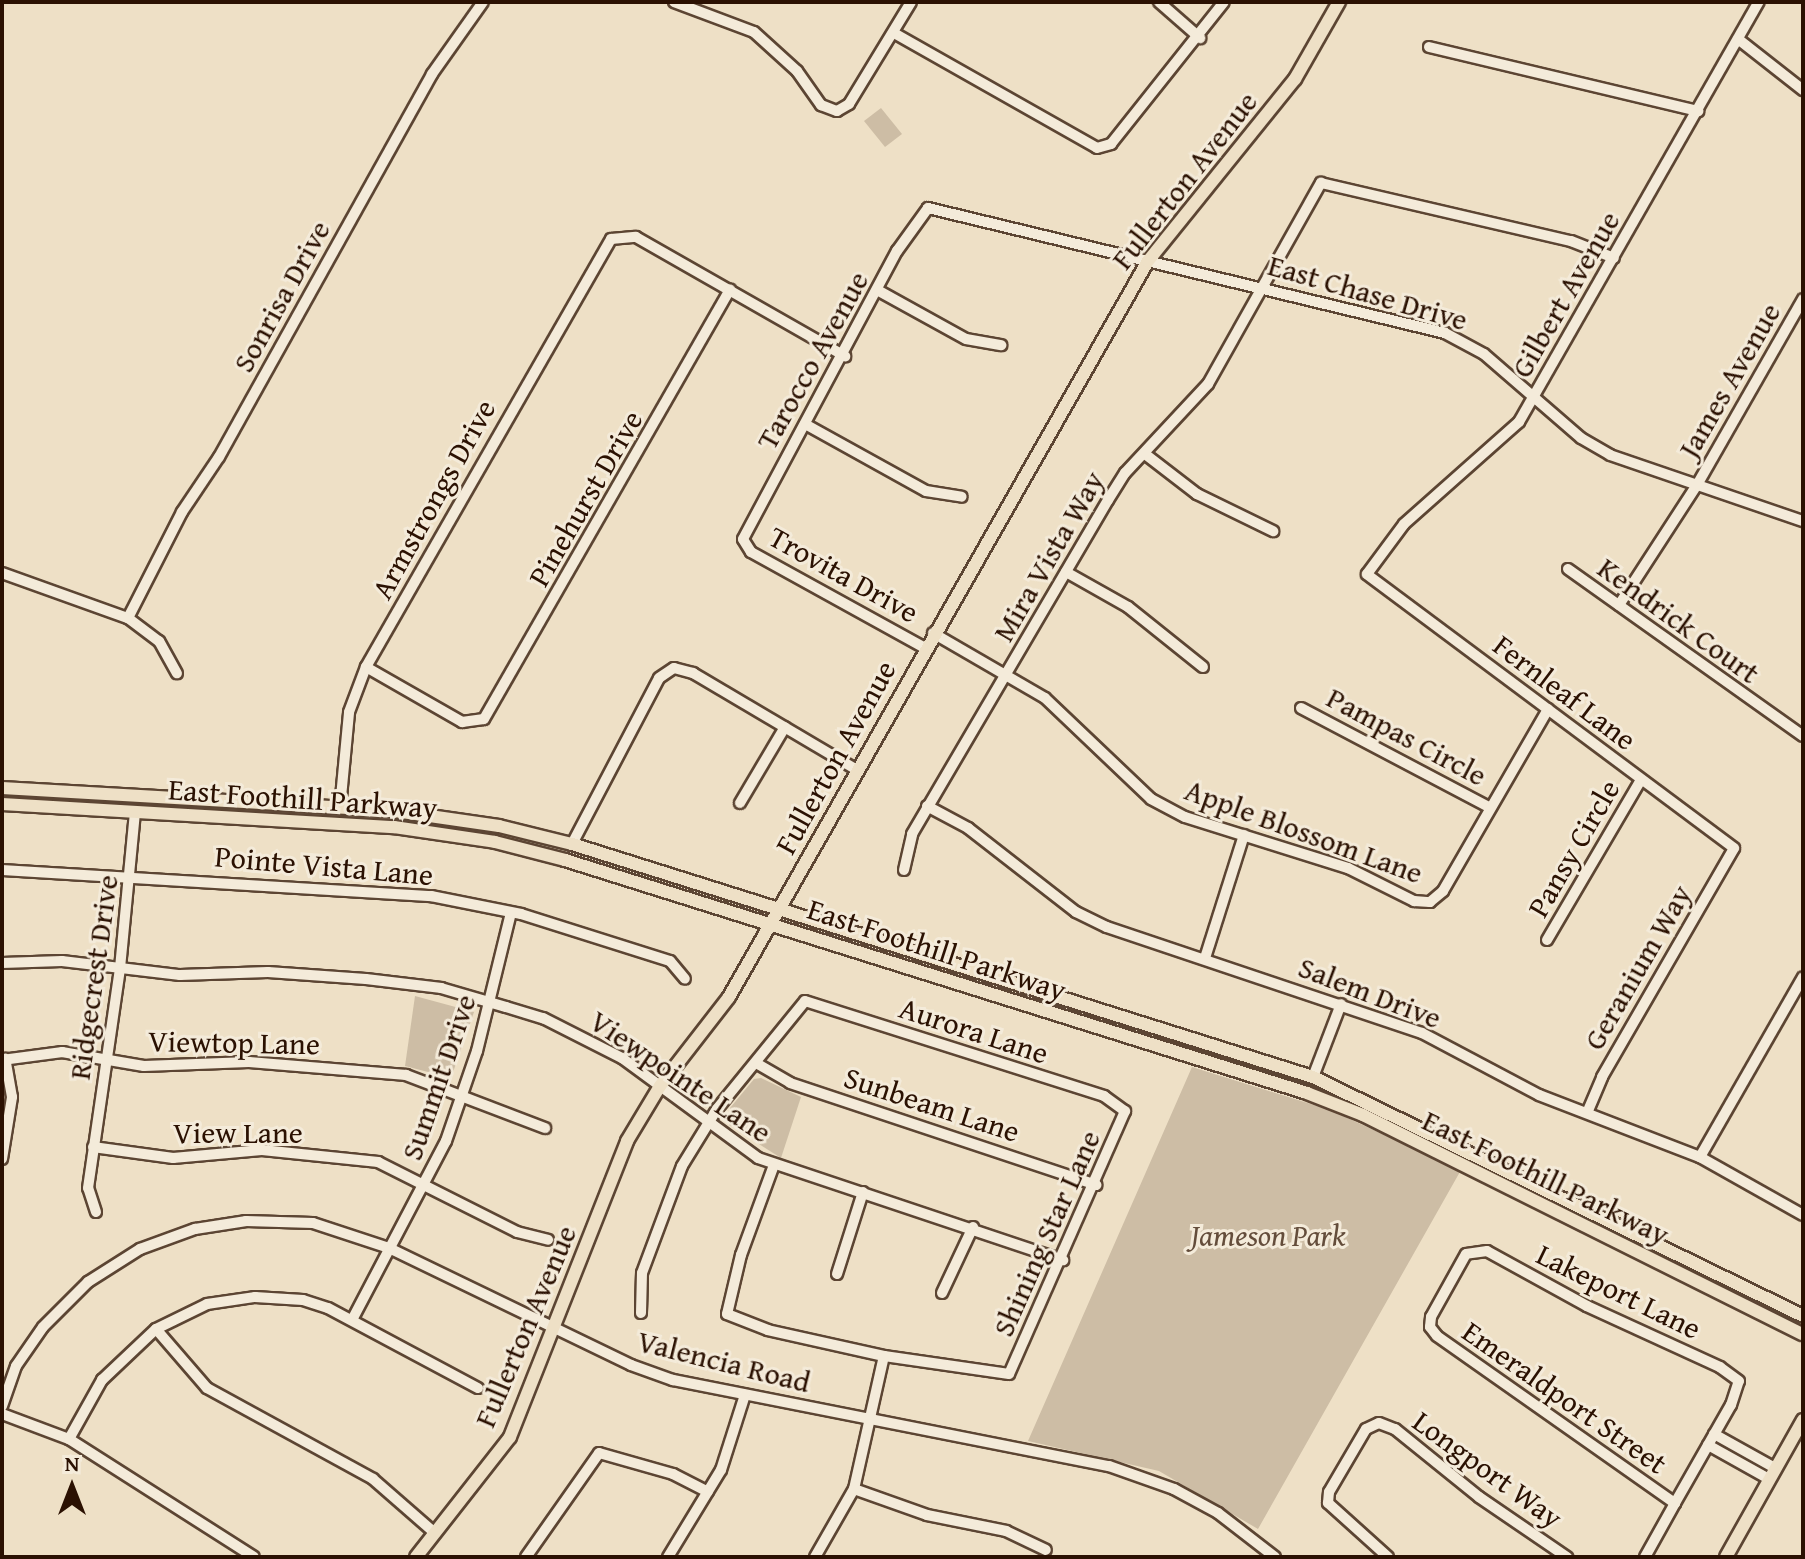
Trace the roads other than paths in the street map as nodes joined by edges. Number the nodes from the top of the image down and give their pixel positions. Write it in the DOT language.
graph roads {
  1 [pos="483,2"];
  2 [pos="674,2"];
  3 [pos="911,2"];
  4 [pos="1159,2"];
  5 [pos="1224,2"];
  6 [pos="1339,2"];
  7 [pos="1759,2"];
  8 [pos="894,33"];
  9 [pos="1200,38"];
  10 [pos="1738,39"];
  11 [pos="1429,47"];
  12 [pos="1803,90"];
  13 [pos="1698,111"];
  14 [pos="928,208"];
  15 [pos="1614,258"];
  16 [pos="1148,261"];
  17 [pos="1262,285"];
  18 [pos="730,290"];
  19 [pos="879,291"];
  20 [pos="1803,299"];
  21 [pos="1001,345"];
  22 [pos="845,356"];
  23 [pos="1533,397"];
  24 [pos="805,424"];
  25 [pos="1145,454"];
  26 [pos="1697,485"];
  27 [pos="962,497"];
  28 [pos="1803,521"];
  29 [pos="1273,531"];
  30 [pos="743,539"];
  31 [pos="1568,569"];
  32 [pos="1066,572"];
  33 [pos="2,573"];
  34 [pos="1367,574"];
  35 [pos="1619,605"];
  36 [pos="128,618"];
  37 [pos="933,633"];
  38 [pos="925,648"];
  39 [pos="366,667"];
  40 [pos="1203,667"];
  41 [pos="177,673"];
  42 [pos="1006,676"];
  43 [pos="1301,708"];
  44 [pos="1548,709"];
  45 [pos="785,727"];
  46 [pos="1803,736"];
  47 [pos="857,770"];
  48 [pos="1641,780"];
  49 [pos="2,788"];
  50 [pos="740,803"];
  51 [pos="2,804"];
  52 [pos="927,806"];
  53 [pos="1489,807"];
  54 [pos="340,808"];
  55 [pos="135,813"];
  56 [pos="1244,835"];
  57 [pos="572,844"];
  58 [pos="1734,848"];
  59 [pos="2,870"];
  60 [pos="904,870"];
  61 [pos="131,875"];
  62 [pos="780,909"];
  63 [pos="511,913"];
  64 [pos="773,924"];
  65 [pos="1547,940"];
  66 [pos="1205,958"];
  67 [pos="2,963"];
  68 [pos="120,968"];
  69 [pos="1803,977"];
  70 [pos="685,979"];
  71 [pos="490,1002"];
  72 [pos="1341,1004"];
  73 [pos="107,1059"];
  74 [pos="3,1060"];
  75 [pos="756,1063"];
  76 [pos="1313,1077"];
  77 [pos="660,1086"];
  78 [pos="462,1095"];
  79 [pos="1125,1111"];
  80 [pos="1587,1113"];
  81 [pos="709,1121"];
  82 [pos="545,1128"];
  83 [pos="93,1147"];
  84 [pos="1700,1157"];
  85 [pos="2,1159"];
  86 [pos="774,1165"];
  87 [pos="427,1183"];
  88 [pos="1096,1185"];
  89 [pos="863,1192"];
  90 [pos="96,1212"];
  91 [pos="1803,1215"];
  92 [pos="973,1227"];
  93 [pos="548,1240"];
  94 [pos="389,1248"];
  95 [pos="1063,1260"];
  96 [pos="837,1274"];
  97 [pos="942,1293"];
  98 [pos="641,1313"];
  99 [pos="1803,1316"];
  100 [pos="352,1320"];
  101 [pos="1430,1327"];
  102 [pos="156,1329"];
  103 [pos="556,1329"];
  104 [pos="1803,1334"];
  105 [pos="884,1356"];
  106 [pos="478,1388"];
  107 [pos="745,1395"];
  108 [pos="2,1406"];
  109 [pos="2,1414"];
  110 [pos="872,1419"];
  111 [pos="1803,1420"];
  112 [pos="1714,1434"];
  113 [pos="69,1439"];
  114 [pos="1708,1445"];
  115 [pos="1772,1473"];
  116 [pos="854,1489"];
  117 [pos="708,1492"];
  118 [pos="1675,1503"];
  119 [pos="435,1533"];
  120 [pos="1046,1550"];
  121 [pos="254,1557"];
  122 [pos="416,1557"];
  123 [pos="526,1557"];
  124 [pos="668,1557"];
  125 [pos="815,1557"];
  126 [pos="1275,1557"];
  127 [pos="1388,1557"];
  128 [pos="1567,1557"];
  129 [pos="1645,1557"];
  130 [pos="1726,1557"];
  1 -- 36 [label="street, Sonrisa Drive"];
  2 -- 8 [label="street"];
  3 -- 8 [label="street"];
  4 -- 9 [label="street"];
  5 -- 9 [label="street"];
  6 -- 16 [label="main road, Fullerton Avenue"];
  7 -- 10 [label="street, Gilbert Avenue"];
  8 -- 9 [label="street"];
  10 -- 12 [label="street"];
  10 -- 13 [label="street, Gilbert Avenue"];
  11 -- 13 [label="street"];
  13 -- 15 [label="street, Gilbert Avenue"];
  14 -- 16 [label="street, East Chase Drive"];
  14 -- 19 [label="street, Tarocco Avenue"];
  15 -- 17 [label="street, Mira Vista Way"];
  15 -- 23 [label="street, Gilbert Avenue"];
  16 -- 17 [label="street, East Chase Drive"];
  16 -- 37 [label="main road, Fullerton Avenue"];
  17 -- 23 [label="street, East Chase Drive"];
  17 -- 25 [label="street, Mira Vista Way"];
  18 -- 22 [label="street"];
  18 -- 39 [label="street, Armstrongs Drive"];
  18 -- 39 [label="street, Pinehurst Drive"];
  19 -- 21 [label="street"];
  19 -- 22 [label="street, Tarocco Avenue"];
  20 -- 26 [label="street, James Avenue"];
  22 -- 24 [label="street, Tarocco Avenue"];
  23 -- 26 [label="street, East Chase Drive"];
  23 -- 34 [label="street, Gilbert Avenue"];
  24 -- 27 [label="street"];
  24 -- 30 [label="street, Tarocco Avenue"];
  25 -- 29 [label="street"];
  25 -- 32 [label="street, Mira Vista Way"];
  26 -- 28 [label="street, East Chase Drive"];
  26 -- 35 [label="street, James Avenue"];
  30 -- 38 [label="street, Trovita Drive"];
  31 -- 35 [label="street, Kendrick Court"];
  32 -- 40 [label="street"];
  32 -- 42 [label="street, Mira Vista Way"];
  33 -- 36 [label="street"];
  34 -- 44 [label="street, Fernleaf Lane"];
  35 -- 46 [label="street, Kendrick Court"];
  36 -- 41 [label="street"];
  37 -- 38 [label="main road, Fullerton Avenue"];
  37 -- 42 [label="street, Apple Blossom Lane"];
  38 -- 47 [label="main road, Fullerton Avenue"];
  39 -- 54 [label="street, Armstrongs Drive"];
  42 -- 52 [label="street, Mira Vista Way"];
  42 -- 56 [label="street, Apple Blossom Lane"];
  43 -- 53 [label="street, Pampas Circle"];
  44 -- 48 [label="street, Fernleaf Lane"];
  44 -- 53 [label="street"];
  45 -- 47 [label="street"];
  45 -- 50 [label="street"];
  45 -- 57 [label="street"];
  47 -- 62 [label="main road, Fullerton Avenue"];
  48 -- 58 [label="street, Fernleaf Lane"];
  48 -- 65 [label="street, Pansy Circle"];
  49 -- 54 [label="main road, East Foothill Parkway"];
  51 -- 55 [label="main road, East Foothill Parkway"];
  52 -- 60 [label="street, Mira Vista Way"];
  52 -- 66 [label="street, Salem Drive"];
  53 -- 56 [label="street, Apple Blossom Lane"];
  54 -- 57 [label="main road, East Foothill Parkway"];
  55 -- 61 [label="street, Ridgecrest Drive"];
  55 -- 64 [label="main road, East Foothill Parkway"];
  56 -- 66 [label="street"];
  57 -- 62 [label="main road, East Foothill Parkway"];
  58 -- 80 [label="street, Geranium Way"];
  59 -- 61 [label="street, Pointe Vista Lane"];
  61 -- 63 [label="street, Pointe Vista Lane"];
  61 -- 68 [label="street, Ridgecrest Drive"];
  62 -- 64 [label="main road, Fullerton Avenue"];
  62 -- 76 [label="main road, East Foothill Parkway"];
  63 -- 70 [label="street, Pointe Vista Lane"];
  63 -- 71 [label="street, Summit Drive"];
  64 -- 77 [label="main road, Fullerton Avenue"];
  64 -- 104 [label="main road, East Foothill Parkway"];
  66 -- 72 [label="street, Salem Drive"];
  67 -- 68 [label="street, Viewpointe Lane"];
  68 -- 71 [label="street, Viewpointe Lane"];
  68 -- 73 [label="street, Ridgecrest Drive"];
  69 -- 84 [label="street"];
  71 -- 77 [label="street, Viewpointe Lane"];
  71 -- 78 [label="street, Summit Drive"];
  72 -- 76 [label="street"];
  72 -- 80 [label="street, Salem Drive"];
  73 -- 74 [label="street, Viewtop Lane"];
  73 -- 78 [label="street, Viewtop Lane"];
  73 -- 83 [label="street, Ridgecrest Drive"];
  74 -- 85 [label="street"];
  75 -- 79 [label="street, Aurora Lane"];
  75 -- 81 [label="street"];
  75 -- 88 [label="street, Sunbeam Lane"];
  76 -- 99 [label="main road, East Foothill Parkway"];
  77 -- 81 [label="street, Viewpointe Lane"];
  77 -- 103 [label="main road, Fullerton Avenue"];
  78 -- 82 [label="street, Viewtop Lane"];
  78 -- 87 [label="street, Summit Drive"];
  79 -- 88 [label="street, Shining Star Lane"];
  80 -- 84 [label="street, Salem Drive"];
  81 -- 86 [label="street, Viewpointe Lane"];
  81 -- 98 [label="street"];
  83 -- 87 [label="street, View Lane"];
  83 -- 90 [label="street, Ridgecrest Drive"];
  84 -- 91 [label="street, Salem Drive"];
  86 -- 89 [label="street, Viewpointe Lane"];
  86 -- 105 [label="street"];
  87 -- 93 [label="street, View Lane"];
  87 -- 94 [label="street, Summit Drive"];
  88 -- 95 [label="street, Shining Star Lane"];
  89 -- 92 [label="street, Viewpointe Lane"];
  89 -- 96 [label="street"];
  92 -- 95 [label="street, Viewpointe Lane"];
  92 -- 97 [label="street"];
  94 -- 100 [label="street, Summit Drive"];
  94 -- 103 [label="street, Valencia Road"];
  94 -- 108 [label="street, Valencia Road"];
  95 -- 105 [label="street, Shining Star Lane"];
  100 -- 102 [label="street"];
  100 -- 106 [label="street"];
  101 -- 112 [label="street, Lakeport Lane"];
  101 -- 118 [label="street, Emeraldport Street"];
  102 -- 113 [label="street"];
  102 -- 119 [label="street"];
  103 -- 107 [label="street, Valencia Road"];
  103 -- 119 [label="main road, Fullerton Avenue"];
  105 -- 110 [label="street"];
  107 -- 110 [label="street, Valencia Road"];
  107 -- 117 [label="street"];
  109 -- 113 [label="street"];
  110 -- 116 [label="street"];
  110 -- 126 [label="street, Valencia Road"];
  111 -- 115 [label="main road"];
  112 -- 114 [label="street"];
  112 -- 115 [label="street"];
  113 -- 121 [label="street"];
  114 -- 115 [label="street"];
  114 -- 118 [label="street"];
  115 -- 130 [label="main road"];
  116 -- 120 [label="street"];
  116 -- 125 [label="street"];
  117 -- 123 [label="street"];
  117 -- 124 [label="street"];
  118 -- 129 [label="street"];
  119 -- 122 [label="main road, Fullerton Avenue"];
  127 -- 128 [label="street, Longport Way"];
}
